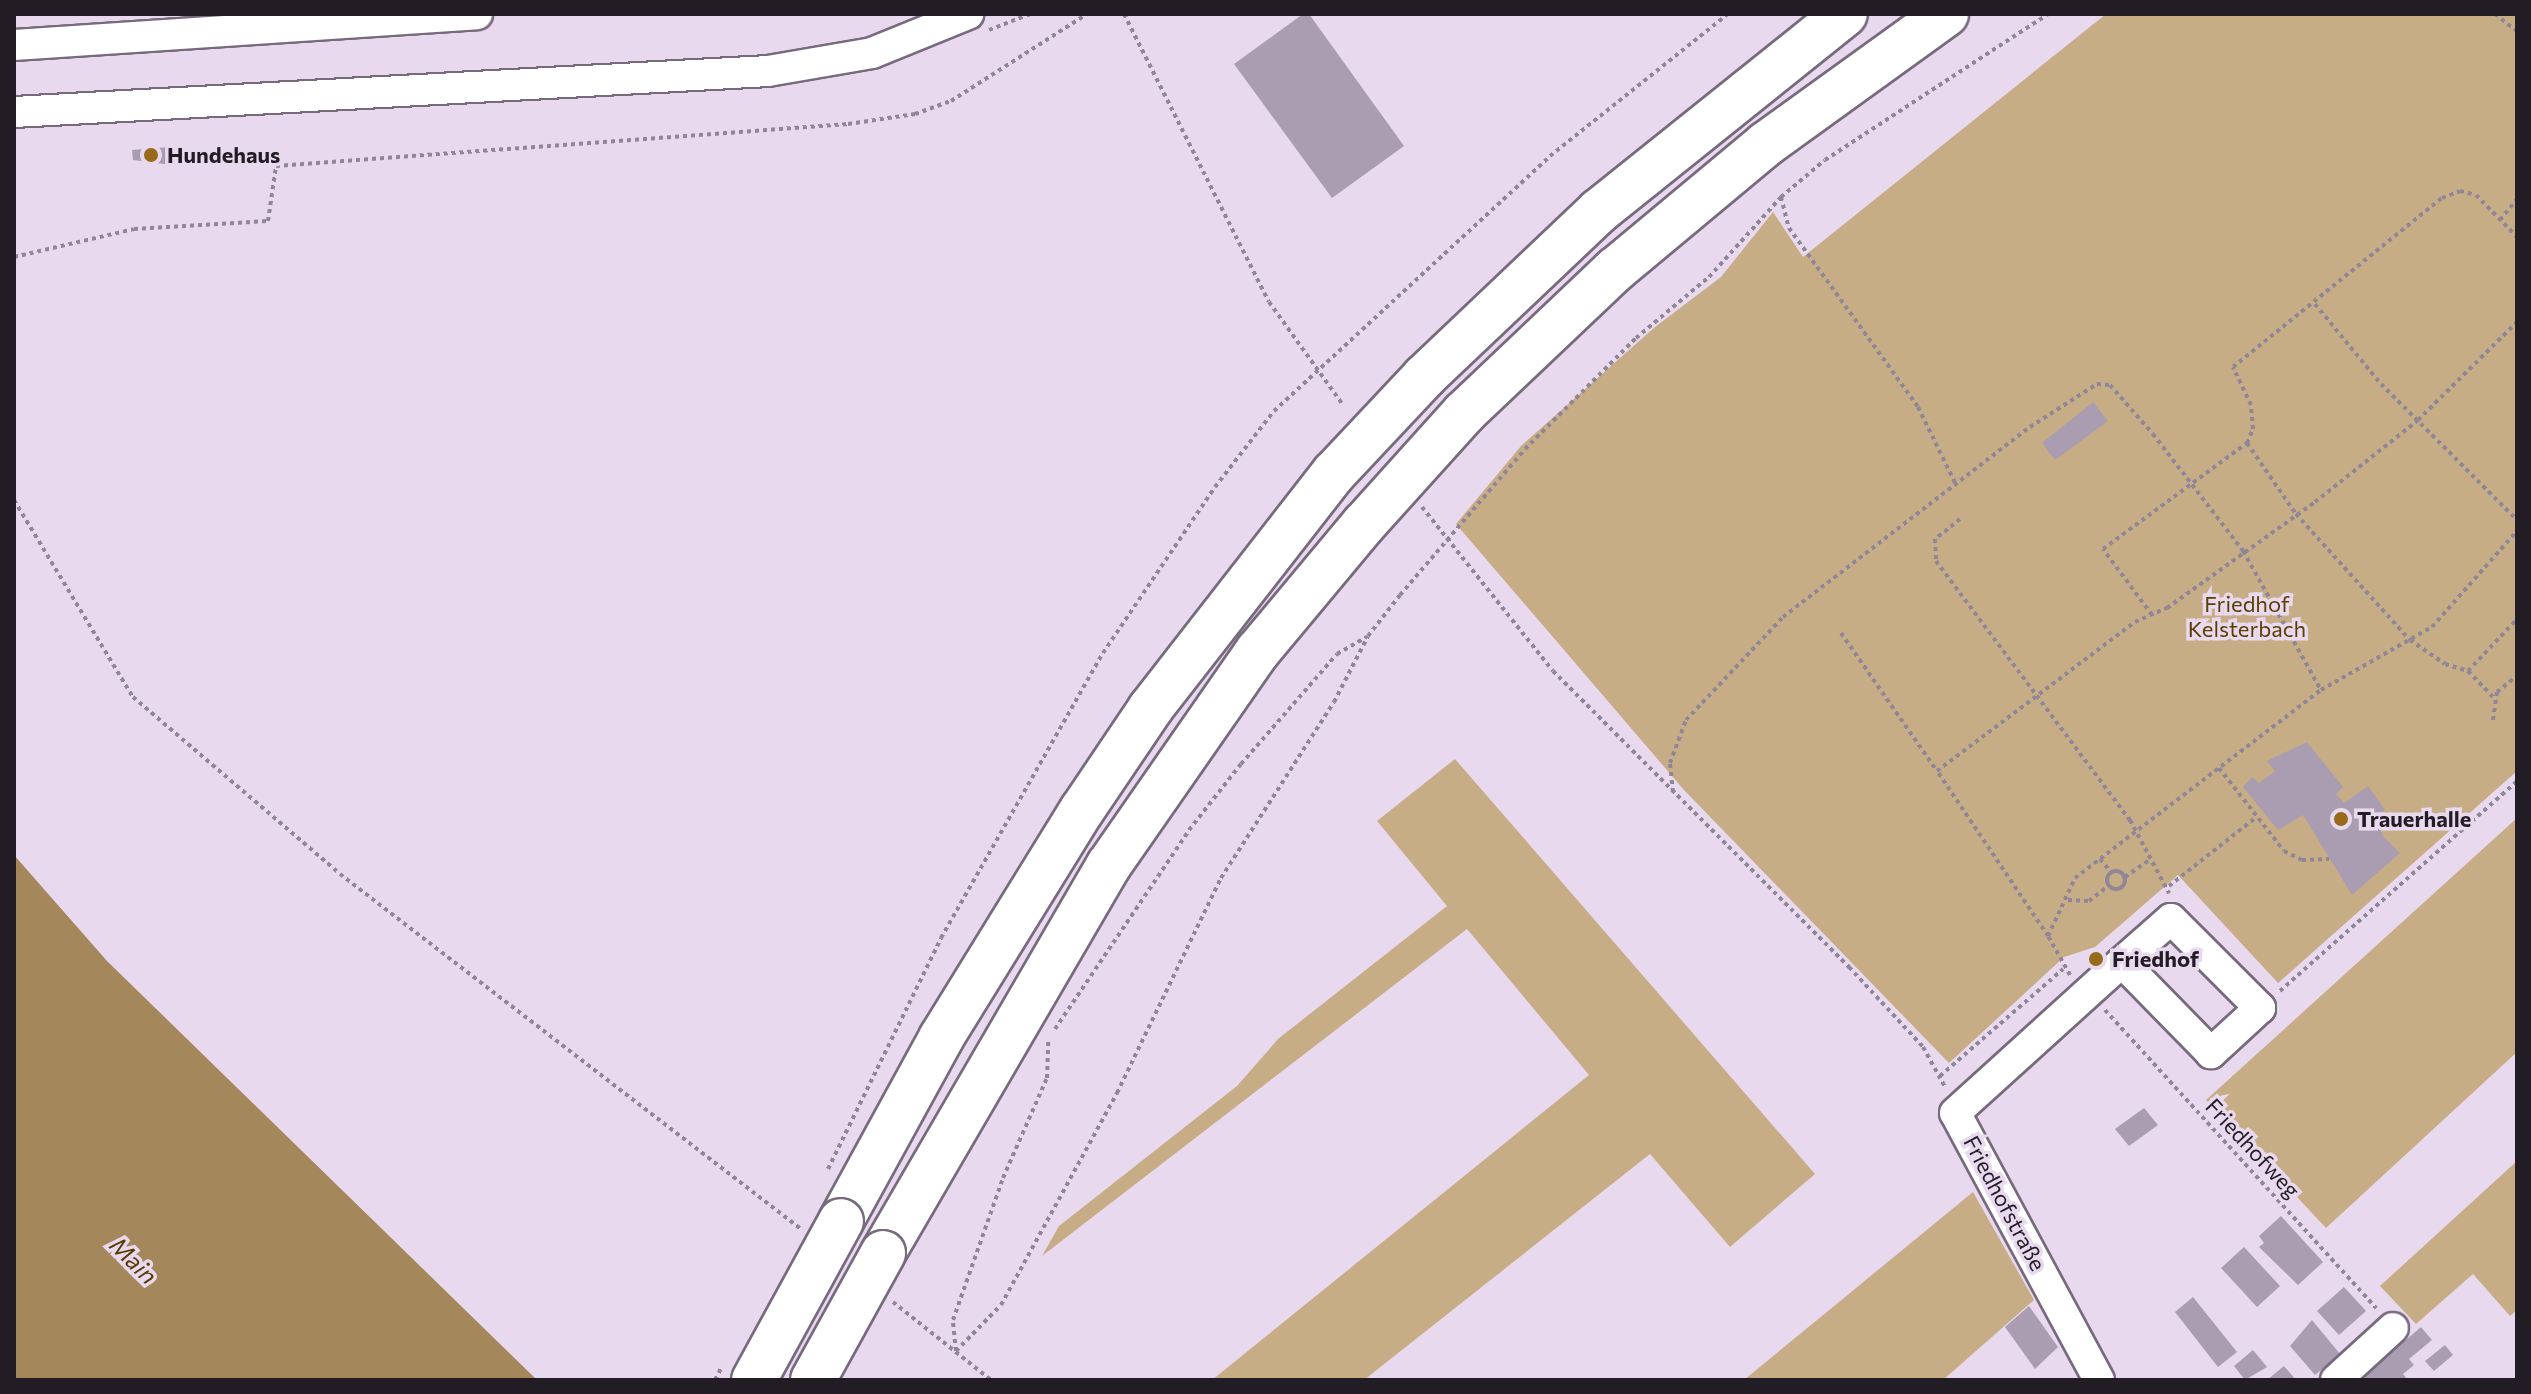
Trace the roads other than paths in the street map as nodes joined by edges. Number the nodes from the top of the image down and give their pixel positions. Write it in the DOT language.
graph roads {
  1 [pos="477,14"];
  2 [pos="968,14"];
  3 [pos="1845,14"];
  4 [pos="1946,14"];
  5 [pos="14,45"];
  6 [pos="14,112"];
  7 [pos="2122,962"];
  8 [pos="2393,1328"];
  9 [pos="2341,1378"];
  10 [pos="754,1380"];
  11 [pos="813,1380"];
  12 [pos="2099,1380"];
  1 -- 5 [label="street"];
  2 -- 6 [label="street"];
  3 -- 10 [label="highway, bridge"];
  4 -- 11 [label="highway, bridge"];
  7 -- 7 [label="street, Friedhofstraße"];
  7 -- 12 [label="street, Friedhofstraße"];
  8 -- 9 [label="street"];
}
